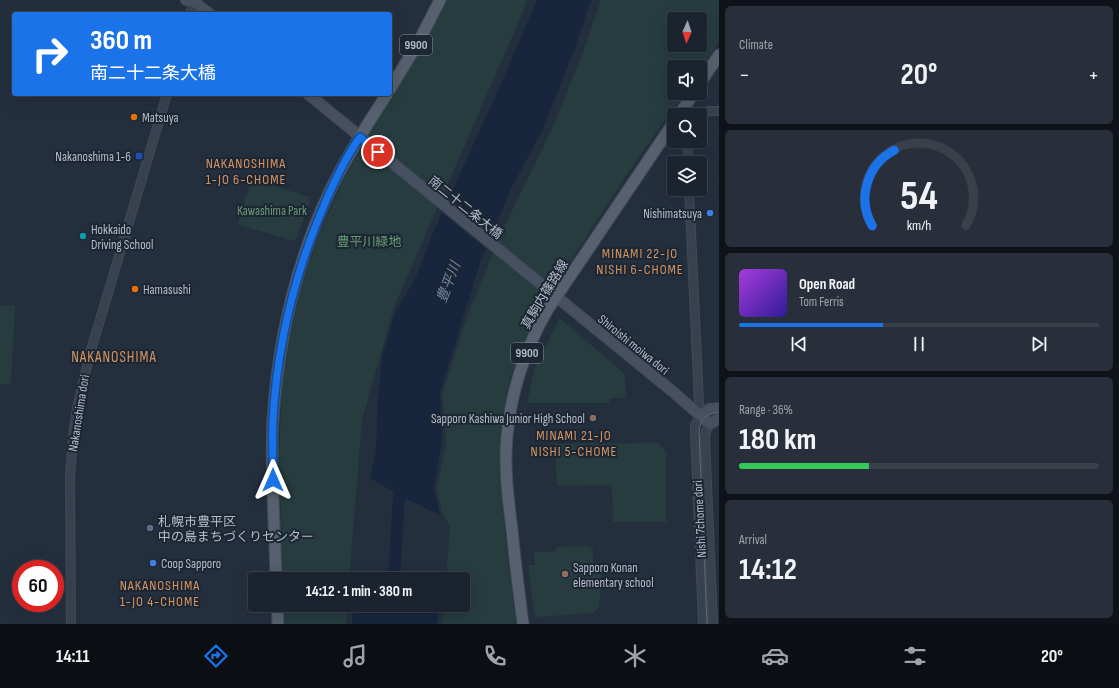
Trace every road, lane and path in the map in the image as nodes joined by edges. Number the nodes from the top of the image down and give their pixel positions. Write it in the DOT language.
graph roads {
  1 [pos="440,0"];
  2 [pos="191,1"];
  3 [pos="190,12"];
  4 [pos="207,12"];
  5 [pos="719,55"];
  6 [pos="707,73"];
  7 [pos="392,86"];
  8 [pos="166,96"];
  9 [pos="310,96"];
  10 [pos="386,96"];
  11 [pos="719,111"];
  12 [pos="707,112"];
  13 [pos="667,132"];
  14 [pos="363,139"];
  15 [pos="689,196"];
  16 [pos="553,295"];
  17 [pos="719,408"];
  18 [pos="701,415"];
  19 [pos="719,419"];
  20 [pos="710,424"];
  21 [pos="276,572"];
  22 [pos="277,612"];
  23 [pos="71,624"];
  24 [pos="278,624"];
  25 [pos="523,624"];
  26 [pos="703,624"];
  27 [pos="714,624"];
  1 -- 7 [label="main road, 9900"];
  2 -- 3 [label="street"];
  2 -- 4 [label="main road"];
  5 -- 6 [label="main road"];
  8 -- 23 [label="street, Nakanoshima dori"];
  9 -- 14 [label="main road"];
  10 -- 14 [label="main road"];
  11 -- 12 [label="street"];
  13 -- 16 [label="main road, 真駒内篠路線 / 9900"];
  14 -- 16 [label="main road, 南二十二条大橋"];
  14 -- 21 [label="main road"];
  15 -- 18 [label="street"];
  16 -- 18 [label="main road, Shiroishi moiwa dori"];
  16 -- 25 [label="main road, 真駒内篠路線 / 9900"];
  17 -- 18 [label="main road"];
  18 -- 20 [label="main road, Shiroishi moiwa dori"];
  18 -- 26 [label="street, Nishi 7chome dori"];
  19 -- 20 [label="main road"];
  20 -- 27 [label="street, Nishi 7chome dori"];
  22 -- 24 [label="main road"];
}
